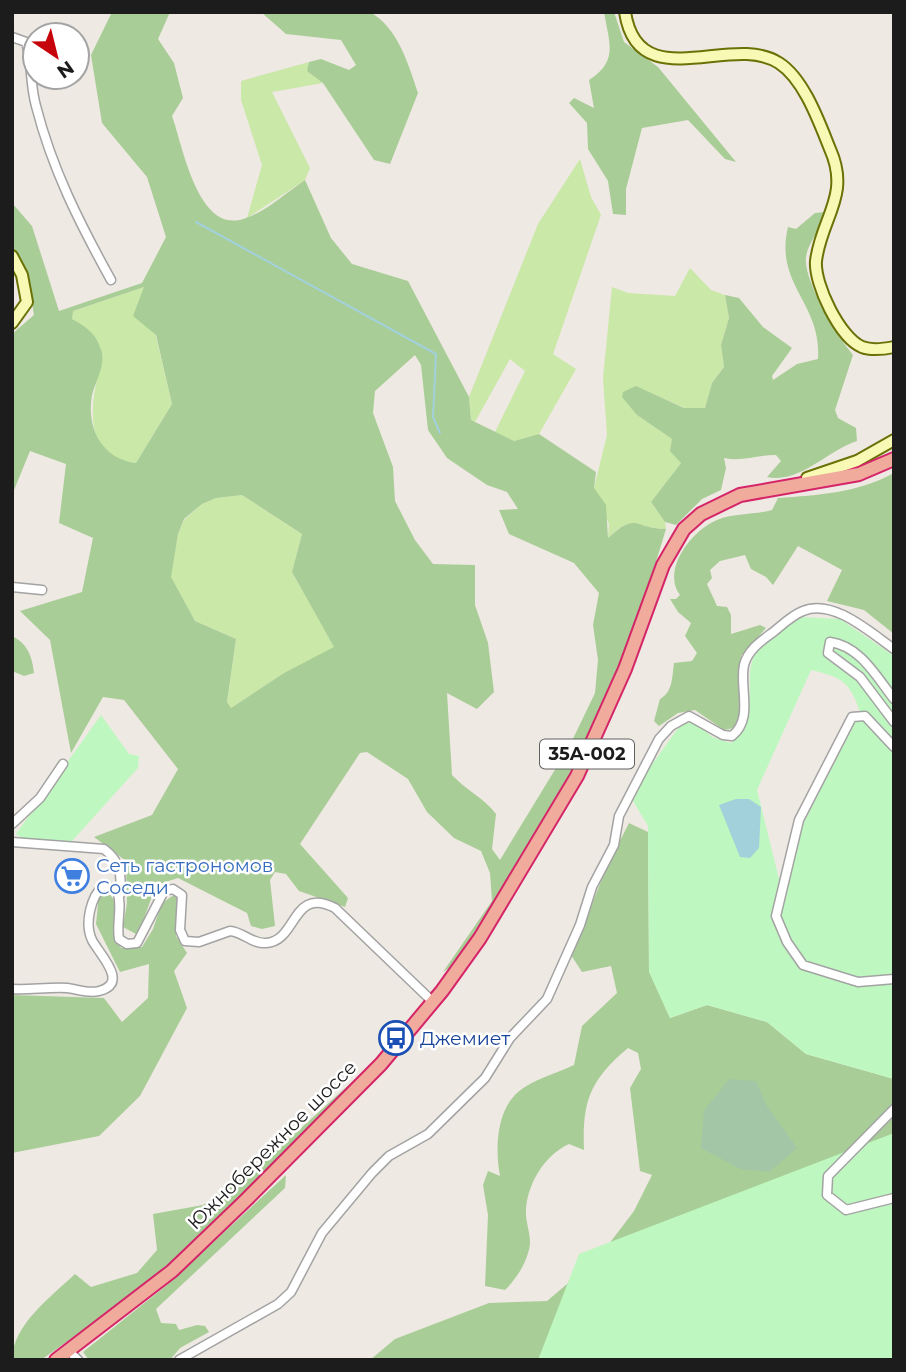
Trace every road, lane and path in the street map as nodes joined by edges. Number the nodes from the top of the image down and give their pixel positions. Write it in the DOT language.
graph roads {
  1 [pos="625,12"];
  2 [pos="12,37"];
  3 [pos="12,256"];
  4 [pos="111,280"];
  5 [pos="12,323"];
  6 [pos="894,347"];
  7 [pos="894,440"];
  8 [pos="894,459"];
  9 [pos="894,464"];
  10 [pos="775,487"];
  11 [pos="12,587"];
  12 [pos="42,590"];
  13 [pos="894,649"];
  14 [pos="894,699"];
  15 [pos="894,722"];
  16 [pos="894,747"];
  17 [pos="64,764"];
  18 [pos="12,824"];
  19 [pos="12,842"];
  20 [pos="120,899"];
  21 [pos="894,979"];
  22 [pos="12,989"];
  23 [pos="446,991"];
  24 [pos="431,1004"];
  25 [pos="422,1025"];
  26 [pos="894,1109"];
  27 [pos="894,1198"];
  28 [pos="200,1346"];
  29 [pos="71,1356"];
  30 [pos="56,1360"];
  31 [pos="179,1360"];
  32 [pos="197,1360"];
  1 -- 6 [label="main road"];
  2 -- 4 [label="street"];
  3 -- 5 [label="main road"];
  7 -- 10 [label="main road"];
  8 -- 10 [label="highway, Южнобережное шоссе / 35А-002"];
  9 -- 23 [label="highway, Южнобережное шоссе / 35А-002"];
  10 -- 23 [label="highway, Южнобережное шоссе / 35А-002"];
  11 -- 12 [label="street"];
  13 -- 28 [label="street"];
  14 -- 15 [label="street"];
  16 -- 21 [label="street"];
  17 -- 18 [label="street"];
  19 -- 20 [label="street"];
  20 -- 22 [label="street"];
  20 -- 24 [label="street"];
  23 -- 24 [label="highway, Южнобережное шоссе / 35А-002"];
  23 -- 25 [label="highway, Южнобережное шоссе / 35А-002"];
  24 -- 25 [label="highway"];
  24 -- 29 [label="highway, Южнобережное шоссе / 35А-002"];
  25 -- 29 [label="highway, Южнобережное шоссе / 35А-002"];
  26 -- 27 [label="street"];
  28 -- 31 [label="street"];
  28 -- 32 [label="street"];
  29 -- 30 [label="highway, Южнобережное шоссе / 35А-002"];
}
